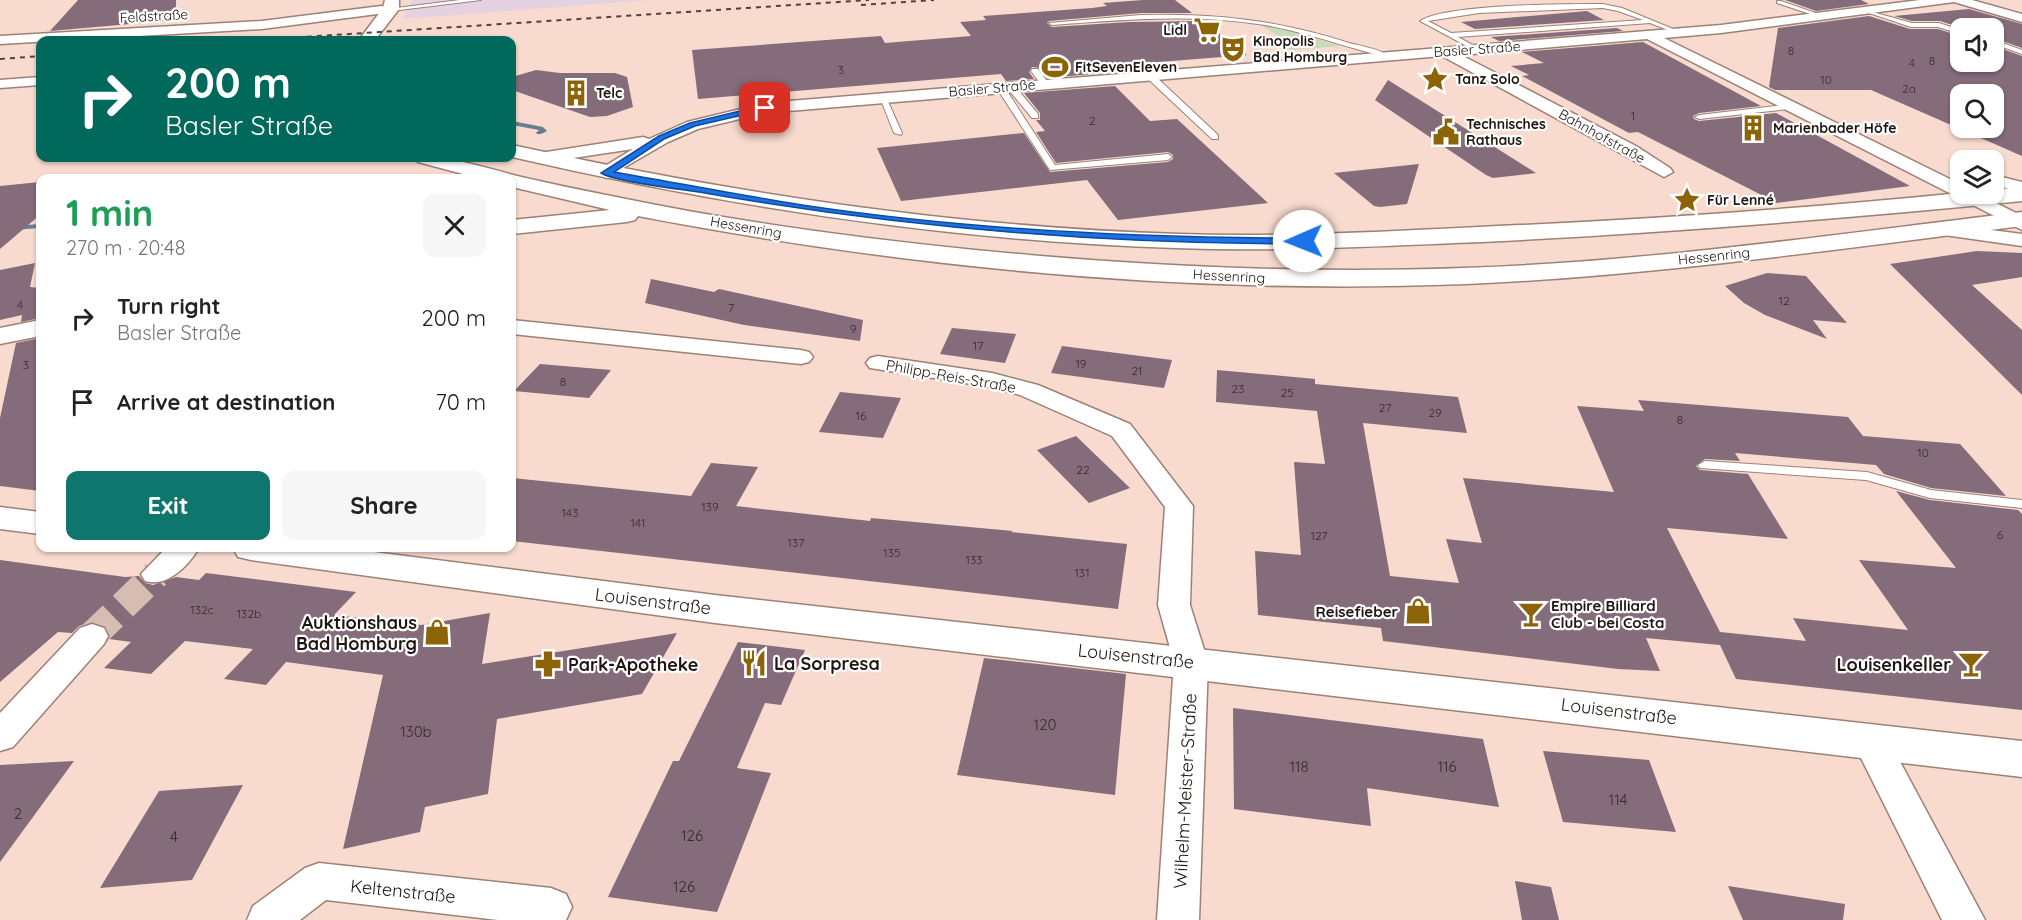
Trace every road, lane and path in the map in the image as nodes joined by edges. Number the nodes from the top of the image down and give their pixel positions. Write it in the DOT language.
graph roads {
  1 [pos="478,0"];
  2 [pos="1949,0"];
  3 [pos="1959,0"];
  4 [pos="1779,2"];
  5 [pos="386,8"];
  6 [pos="1871,12"];
  7 [pos="1827,18"];
  8 [pos="2022,18"];
  9 [pos="1652,22"];
  10 [pos="1052,23"];
  11 [pos="1950,29"];
  12 [pos="1680,33"];
  13 [pos="1449,35"];
  14 [pos="1648,35"];
  15 [pos="70,36"];
  16 [pos="369,36"];
  17 [pos="36,38"];
  18 [pos="0,40"];
  19 [pos="1705,44"];
  20 [pos="1472,46"];
  21 [pos="2004,46"];
  22 [pos="1443,51"];
  23 [pos="2022,52"];
  24 [pos="1385,55"];
  25 [pos="1713,65"];
  26 [pos="1035,71"];
  27 [pos="1150,76"];
  28 [pos="36,81"];
  29 [pos="0,84"];
  30 [pos="1045,84"];
  31 [pos="1006,87"];
  32 [pos="882,97"];
  33 [pos="1794,106"];
  34 [pos="1035,116"];
  35 [pos="1699,117"];
  36 [pos="898,134"];
  37 [pos="1215,137"];
  38 [pos="662,138"];
  39 [pos="516,152"];
  40 [pos="1168,157"];
  41 [pos="540,158"];
  42 [pos="436,162"];
  43 [pos="1940,166"];
  44 [pos="1916,168"];
  45 [pos="1950,169"];
  46 [pos="1664,172"];
  47 [pos="1950,172"];
  48 [pos="606,173"];
  49 [pos="470,174"];
  50 [pos="1950,181"];
  51 [pos="516,182"];
  52 [pos="2022,187"];
  53 [pos="2004,189"];
  54 [pos="565,193"];
  55 [pos="2004,193"];
  56 [pos="2022,194"];
  57 [pos="1950,198"];
  58 [pos="1997,204"];
  59 [pos="1913,206"];
  60 [pos="516,213"];
  61 [pos="665,213"];
  62 [pos="2020,222"];
  63 [pos="516,227"];
  64 [pos="1020,232"];
  65 [pos="1013,261"];
  66 [pos="516,327"];
  67 [pos="36,329"];
  68 [pos="0,336"];
  69 [pos="801,357"];
  70 [pos="878,363"];
  71 [pos="1705,465"];
  72 [pos="2022,504"];
  73 [pos="0,518"];
  74 [pos="36,522"];
  75 [pos="180,552"];
  76 [pos="281,552"];
  77 [pos="156,574"];
  78 [pos="92,636"];
  79 [pos="1191,662"];
  80 [pos="0,737"];
  81 [pos="1870,740"];
  82 [pos="2022,759"];
  83 [pos="551,907"];
  84 [pos="268,920"];
  85 [pos="1178,920"];
  86 [pos="1964,920"];
  1 -- 5 [label="lane"];
  2 -- 6 [label="street, Basler Straße"];
  3 -- 8 [label="street"];
  4 -- 7 [label="lane"];
  5 -- 15 [label="street, Feldstraße"];
  5 -- 16 [label="street"];
  6 -- 7 [label="street, Basler Straße"];
  6 -- 11 [label="lane"];
  7 -- 12 [label="street, Basler Straße"];
  9 -- 12 [label="lane"];
  9 -- 13 [label="lane"];
  9 -- 13 [label="lane"];
  10 -- 24 [label="lane"];
  12 -- 14 [label="street, Basler Straße"];
  12 -- 19 [label="street"];
  13 -- 20 [label="lane"];
  14 -- 20 [label="street, Basler Straße"];
  14 -- 25 [label="street"];
  17 -- 18 [label="street, Feldstraße"];
  20 -- 22 [label="street, Basler Straße"];
  21 -- 23 [label="lane"];
  22 -- 24 [label="street, Basler Straße"];
  22 -- 46 [label="street, Bahnhofstraße"];
  24 -- 27 [label="street, Basler Straße"];
  25 -- 33 [label="street"];
  25 -- 43 [label="street"];
  26 -- 30 [label="lane"];
  27 -- 30 [label="street, Basler Straße"];
  27 -- 37 [label="lane"];
  28 -- 29 [label="street"];
  30 -- 31 [label="street, Basler Straße"];
  31 -- 32 [label="street, Basler Straße"];
  31 -- 34 [label="lane"];
  31 -- 40 [label="lane"];
  32 -- 36 [label="lane"];
  32 -- 38 [label="street, Basler Straße"];
  33 -- 35 [label="lane"];
  33 -- 44 [label="street"];
  38 -- 41 [label="street, Hessenring"];
  38 -- 48 [label="street, Basler Straße"];
  39 -- 41 [label="street, Hessenring"];
  41 -- 48 [label="street, Hessenring"];
  42 -- 49 [label="street"];
  43 -- 45 [label="street"];
  43 -- 47 [label="street"];
  44 -- 50 [label="street"];
  44 -- 59 [label="street"];
  48 -- 54 [label="street"];
  48 -- 64 [label="street, Hessenring"];
  51 -- 54 [label="street, Hessenring"];
  52 -- 53 [label="street"];
  54 -- 60 [label="street"];
  54 -- 61 [label="street, Hessenring"];
  55 -- 56 [label="street, Hessenring"];
  57 -- 59 [label="street, Hessenring"];
  58 -- 62 [label="street"];
  59 -- 64 [label="street, Hessenring"];
  61 -- 63 [label="street"];
  61 -- 65 [label="street, Hessenring"];
  62 -- 65 [label="street, Hessenring"];
  64 -- 65 [label="street"];
  66 -- 69 [label="street"];
  67 -- 68 [label="street"];
  70 -- 79 [label="street, Philipp-Reis-Straße"];
  71 -- 72 [label="lane"];
  73 -- 74 [label="street"];
  75 -- 77 [label="street"];
  76 -- 79 [label="street, Louisenstraße"];
  78 -- 80 [label="street"];
  79 -- 81 [label="street, Louisenstraße"];
  79 -- 85 [label="street, Wilhelm-Meister-Straße"];
  81 -- 82 [label="street, Louisenstraße"];
  81 -- 86 [label="street"];
  83 -- 84 [label="street, Keltenstraße"];
}
